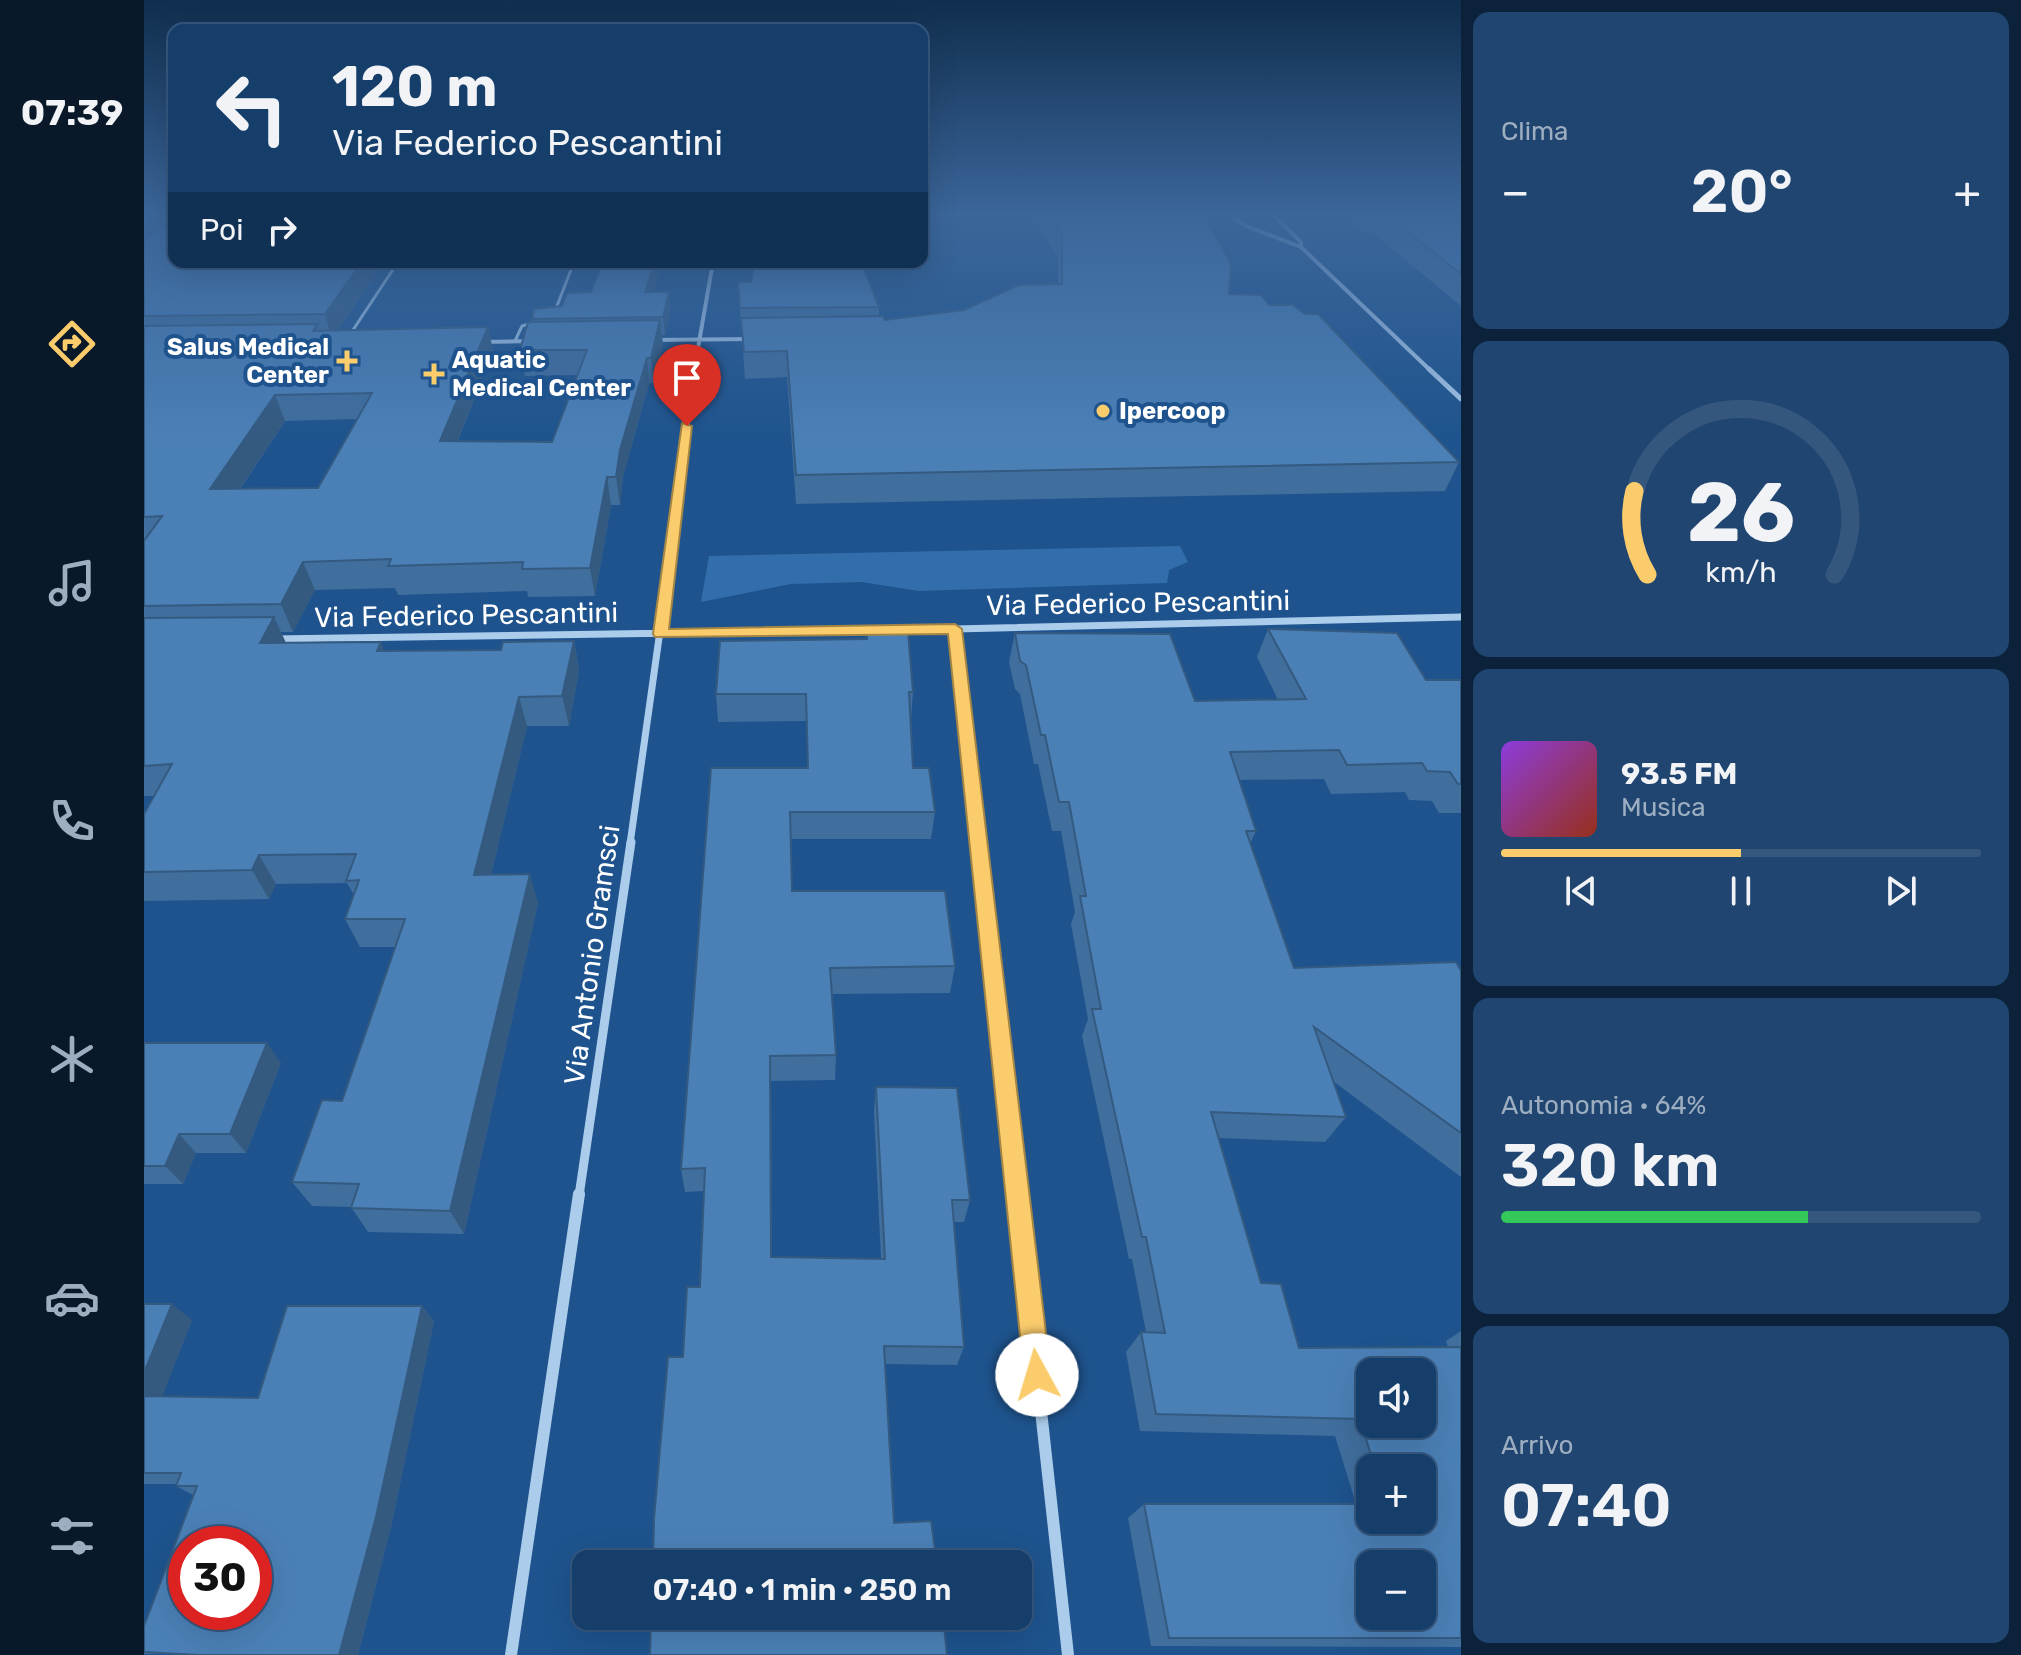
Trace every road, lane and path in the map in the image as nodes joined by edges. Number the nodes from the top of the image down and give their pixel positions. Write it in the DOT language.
graph roads {
  1 [pos="380,290"];
  2 [pos="563,290"];
  3 [pos="708,290"];
  4 [pos="1347,290"];
  5 [pos="552,318"];
  6 [pos="537,322"];
  7 [pos="698,339"];
  8 [pos="755,339"];
  9 [pos="638,340"];
  10 [pos="515,341"];
  11 [pos="542,341"];
  12 [pos="468,342"];
  13 [pos="345,343"];
  14 [pos="360,343"];
  15 [pos="1461,399"];
  16 [pos="1461,617"];
  17 [pos="955,629"];
  18 [pos="661,634"];
  19 [pos="269,639"];
  20 [pos="511,1655"];
  21 [pos="1068,1655"];
  1 -- 13 [label="lane"];
  2 -- 5 [label="lane"];
  3 -- 7 [label="street, Via Antonio Gramsci"];
  4 -- 15 [label="street"];
  6 -- 10 [label="lane"];
  7 -- 8 [label="street"];
  7 -- 9 [label="street"];
  7 -- 18 [label="street, Via Antonio Gramsci"];
  10 -- 11 [label="street"];
  10 -- 12 [label="street"];
  13 -- 14 [label="street"];
  16 -- 17 [label="street, Via Federico Pescantini"];
  17 -- 18 [label="street, Via Federico Pescantini"];
  17 -- 21 [label="street"];
  18 -- 19 [label="street, Via Federico Pescantini"];
  18 -- 20 [label="street, Via Antonio Gramsci"];
}
